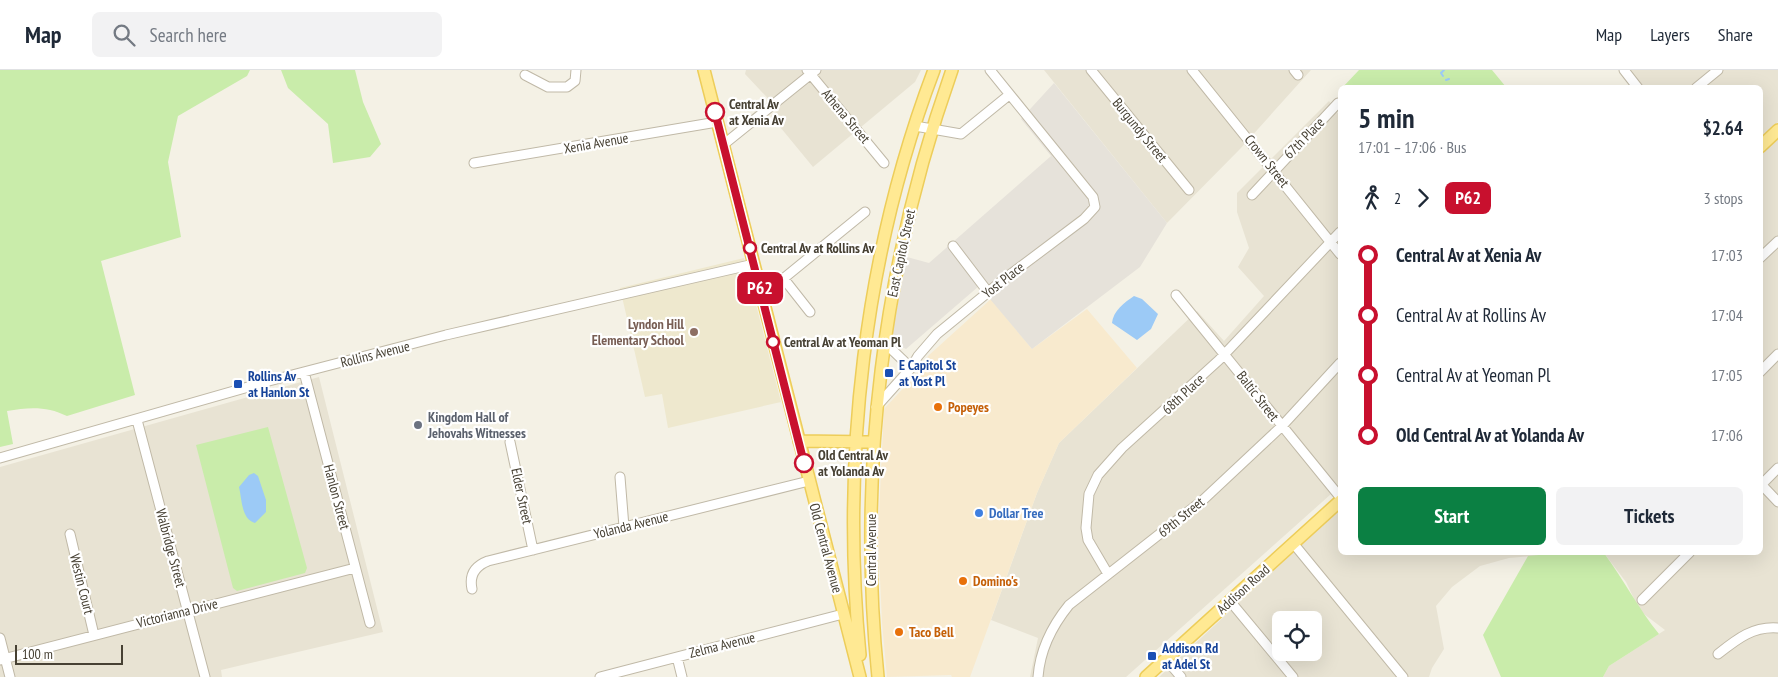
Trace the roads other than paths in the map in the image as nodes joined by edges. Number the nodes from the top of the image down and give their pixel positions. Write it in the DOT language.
graph roads {
  1 [pos="576,70"];
  2 [pos="704,70"];
  3 [pos="934,70"];
  4 [pos="952,70"];
  5 [pos="990,70"];
  6 [pos="1091,70"];
  7 [pos="1192,70"];
  8 [pos="1624,70"];
  9 [pos="1718,70"];
  10 [pos="811,71"];
  11 [pos="525,74"];
  12 [pos="1636,85"];
  13 [pos="1700,85"];
  14 [pos="1009,95"];
  15 [pos="1338,104"];
  16 [pos="717,122"];
  17 [pos="915,126"];
  18 [pos="932,130"];
  19 [pos="1778,130"];
  20 [pos="1763,144"];
  21 [pos="723,145"];
  22 [pos="474,163"];
  23 [pos="884,163"];
  24 [pos="1273,170"];
  25 [pos="1189,190"];
  26 [pos="1252,195"];
  27 [pos="865,212"];
  28 [pos="1338,234"];
  29 [pos="1330,242"];
  30 [pos="1778,242"];
  31 [pos="953,246"];
  32 [pos="1338,252"];
  33 [pos="1763,255"];
  34 [pos="754,264"];
  35 [pos="784,279"];
  36 [pos="988,292"];
  37 [pos="1176,295"];
  38 [pos="762,296"];
  39 [pos="810,312"];
  40 [pos="884,342"];
  41 [pos="1225,354"];
  42 [pos="1778,354"];
  43 [pos="1338,365"];
  44 [pos="911,368"];
  45 [pos="1763,369"];
  46 [pos="304,372"];
  47 [pos="876,407"];
  48 [pos="137,420"];
  49 [pos="1282,426"];
  50 [pos="799,441"];
  51 [pos="510,442"];
  52 [pos="856,442"];
  53 [pos="874,442"];
  54 [pos="0,458"];
  55 [pos="1778,468"];
  56 [pos="620,476"];
  57 [pos="809,481"];
  58 [pos="1763,481"];
  59 [pos="1763,487"];
  60 [pos="1338,495"];
  61 [pos="1778,502"];
  62 [pos="1338,503"];
  63 [pos="624,527"];
  64 [pos="70,534"];
  65 [pos="1293,543"];
  66 [pos="533,550"];
  67 [pos="1687,555"];
  68 [pos="356,568"];
  69 [pos="1108,574"];
  70 [pos="472,589"];
  71 [pos="1642,600"];
  72 [pos="1230,601"];
  73 [pos="187,610"];
  74 [pos="844,614"];
  75 [pos="370,623"];
  76 [pos="1778,628"];
  77 [pos="94,634"];
  78 [pos="0,638"];
  79 [pos="1718,654"];
  80 [pos="677,657"];
  81 [pos="3,659"];
  82 [pos="1166,659"];
  83 [pos="10,677"];
  84 [pos="205,677"];
  85 [pos="600,677"];
  86 [pos="682,677"];
  87 [pos="861,677"];
  88 [pos="878,677"];
  89 [pos="1038,677"];
  90 [pos="1146,677"];
  91 [pos="1181,677"];
  92 [pos="1293,677"];
  93 [pos="1403,677"];
  1 -- 11 [label="street"];
  2 -- 16 [label="main road, Old Central Avenue"];
  3 -- 17 [label="main road, East Capitol Street"];
  4 -- 18 [label="main road, East Capitol Street"];
  5 -- 14 [label="street"];
  6 -- 25 [label="street, Burgundy Street"];
  7 -- 24 [label="street, Crown Street"];
  8 -- 12 [label="street"];
  9 -- 13 [label="street"];
  10 -- 21 [label="street"];
  10 -- 23 [label="street, Athena Street"];
  14 -- 18 [label="street"];
  14 -- 36 [label="street, Yost Place"];
  15 -- 24 [label="street, 67th Place"];
  16 -- 21 [label="main road, Old Central Avenue"];
  16 -- 22 [label="street, Xenia Avenue"];
  17 -- 18 [label="street"];
  17 -- 52 [label="main road, East Capitol Street"];
  18 -- 40 [label="main road, East Capitol Street"];
  19 -- 20 [label="main road"];
  21 -- 34 [label="main road, Old Central Avenue"];
  24 -- 26 [label="street, 67th Place"];
  24 -- 29 [label="street, Crown Street"];
  27 -- 35 [label="street"];
  28 -- 29 [label="street, 68th Place"];
  29 -- 32 [label="street, Crown Street"];
  29 -- 41 [label="street, 68th Place"];
  30 -- 33 [label="street"];
  31 -- 36 [label="street"];
  34 -- 38 [label="main road, Old Central Avenue"];
  34 -- 46 [label="street, Rollins Avenue"];
  35 -- 38 [label="street"];
  35 -- 39 [label="street"];
  36 -- 44 [label="street, Yost Place"];
  37 -- 41 [label="street, Baltic Street"];
  38 -- 50 [label="main road, Old Central Avenue"];
  40 -- 44 [label="street"];
  40 -- 47 [label="main road, East Capitol Street"];
  41 -- 49 [label="street, Baltic Street"];
  41 -- 69 [label="street, 68th Place"];
  42 -- 45 [label="street"];
  43 -- 49 [label="street, 69th Street"];
  44 -- 47 [label="street, Yost Place"];
  46 -- 48 [label="street, Rollins Avenue"];
  46 -- 68 [label="street, Hanlon Street"];
  47 -- 53 [label="main road, East Capitol Street"];
  48 -- 54 [label="street, Rollins Avenue"];
  48 -- 73 [label="street, Walbridge Street"];
  49 -- 60 [label="street, Baltic Street"];
  49 -- 69 [label="street, 69th Street"];
  50 -- 52 [label="main road"];
  50 -- 57 [label="main road, Old Central Avenue"];
  51 -- 66 [label="street, Elder Street"];
  52 -- 53 [label="main road"];
  52 -- 87 [label="main road, Central Avenue"];
  53 -- 88 [label="main road, Central Avenue"];
  55 -- 58 [label="street"];
  56 -- 63 [label="street"];
  57 -- 63 [label="street, Yolanda Avenue"];
  57 -- 74 [label="main road, Old Central Avenue"];
  59 -- 61 [label="street"];
  62 -- 65 [label="main road, Addison Road"];
  63 -- 66 [label="street, Yolanda Avenue"];
  64 -- 77 [label="street, Westin Court"];
  65 -- 72 [label="main road, Addison Road"];
  65 -- 93 [label="street"];
  66 -- 70 [label="street, Yolanda Avenue"];
  67 -- 71 [label="street"];
  68 -- 73 [label="street, Victorianna Drive"];
  68 -- 75 [label="street, Hanlon Street"];
  69 -- 89 [label="street, 69th Street"];
  72 -- 82 [label="main road, Addison Road"];
  72 -- 92 [label="street"];
  73 -- 77 [label="street, Victorianna Drive"];
  73 -- 84 [label="street, Walbridge Street"];
  74 -- 80 [label="street, Zelma Avenue"];
  74 -- 87 [label="main road, Old Central Avenue"];
  76 -- 79 [label="street"];
  77 -- 81 [label="street, Victorianna Drive"];
  78 -- 81 [label="street"];
  80 -- 85 [label="street, Zelma Avenue"];
  80 -- 86 [label="street"];
  81 -- 83 [label="street"];
  82 -- 90 [label="main road, Addison Road"];
  82 -- 91 [label="street"];
}
